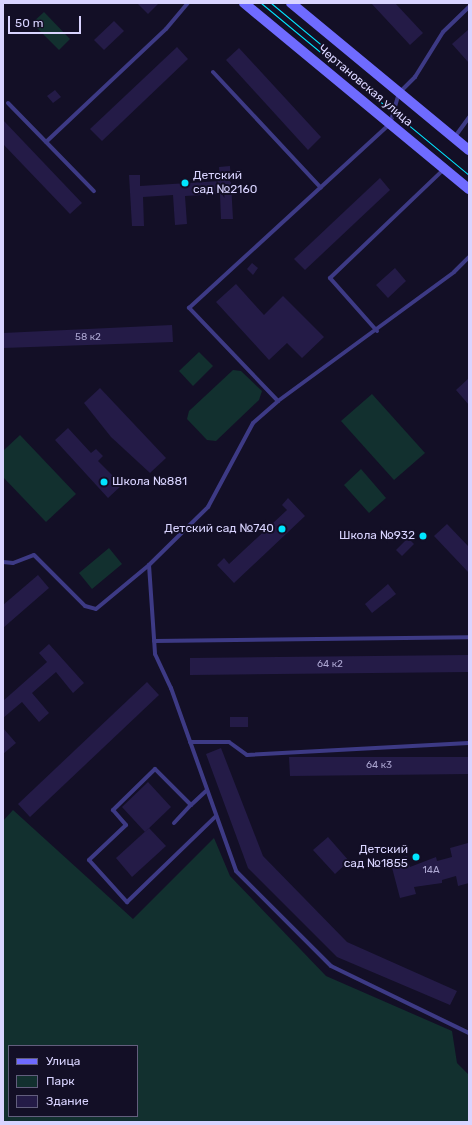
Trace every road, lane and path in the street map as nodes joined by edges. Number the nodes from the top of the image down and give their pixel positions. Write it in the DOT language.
graph roads {
  1 [pos="188,3"];
  2 [pos="244,3"];
  3 [pos="291,3"];
  4 [pos="469,7"];
  5 [pos="213,72"];
  6 [pos="399,94"];
  7 [pos="8,103"];
  8 [pos="469,117"];
  9 [pos="390,124"];
  10 [pos="454,138"];
  11 [pos="46,142"];
  12 [pos="469,150"];
  13 [pos="444,169"];
  14 [pos="321,188"];
  15 [pos="469,189"];
  16 [pos="94,191"];
  17 [pos="469,256"];
  18 [pos="377,331"];
  19 [pos="278,401"];
  20 [pos="3,562"];
  21 [pos="149,565"];
  22 [pos="469,637"];
  23 [pos="154,641"];
  24 [pos="190,742"];
  25 [pos="469,743"];
  26 [pos="207,790"];
  27 [pos="191,805"];
  28 [pos="216,816"];
  29 [pos="174,823"];
  30 [pos="469,1033"];
  1 -- 11 [label="lane"];
  2 -- 9 [label="main road, Чертановская улица"];
  3 -- 6 [label="main road, Чертановская улица"];
  4 -- 6 [label="lane"];
  5 -- 14 [label="lane"];
  6 -- 9 [label="lane"];
  6 -- 10 [label="main road, Чертановская улица"];
  7 -- 11 [label="lane"];
  8 -- 10 [label="lane"];
  9 -- 13 [label="main road, Чертановская улица"];
  9 -- 14 [label="lane"];
  10 -- 12 [label="main road, Чертановская улица"];
  11 -- 16 [label="lane"];
  13 -- 15 [label="main road, Чертановская улица"];
  13 -- 18 [label="lane"];
  14 -- 19 [label="lane"];
  17 -- 18 [label="lane"];
  18 -- 19 [label="lane"];
  19 -- 21 [label="lane"];
  20 -- 21 [label="lane"];
  21 -- 23 [label="lane"];
  22 -- 23 [label="lane"];
  23 -- 24 [label="lane"];
  24 -- 25 [label="lane"];
  24 -- 26 [label="lane"];
  26 -- 27 [label="lane"];
  26 -- 28 [label="lane"];
  27 -- 28 [label="lane"];
  27 -- 29 [label="lane"];
  28 -- 30 [label="lane"];
}
